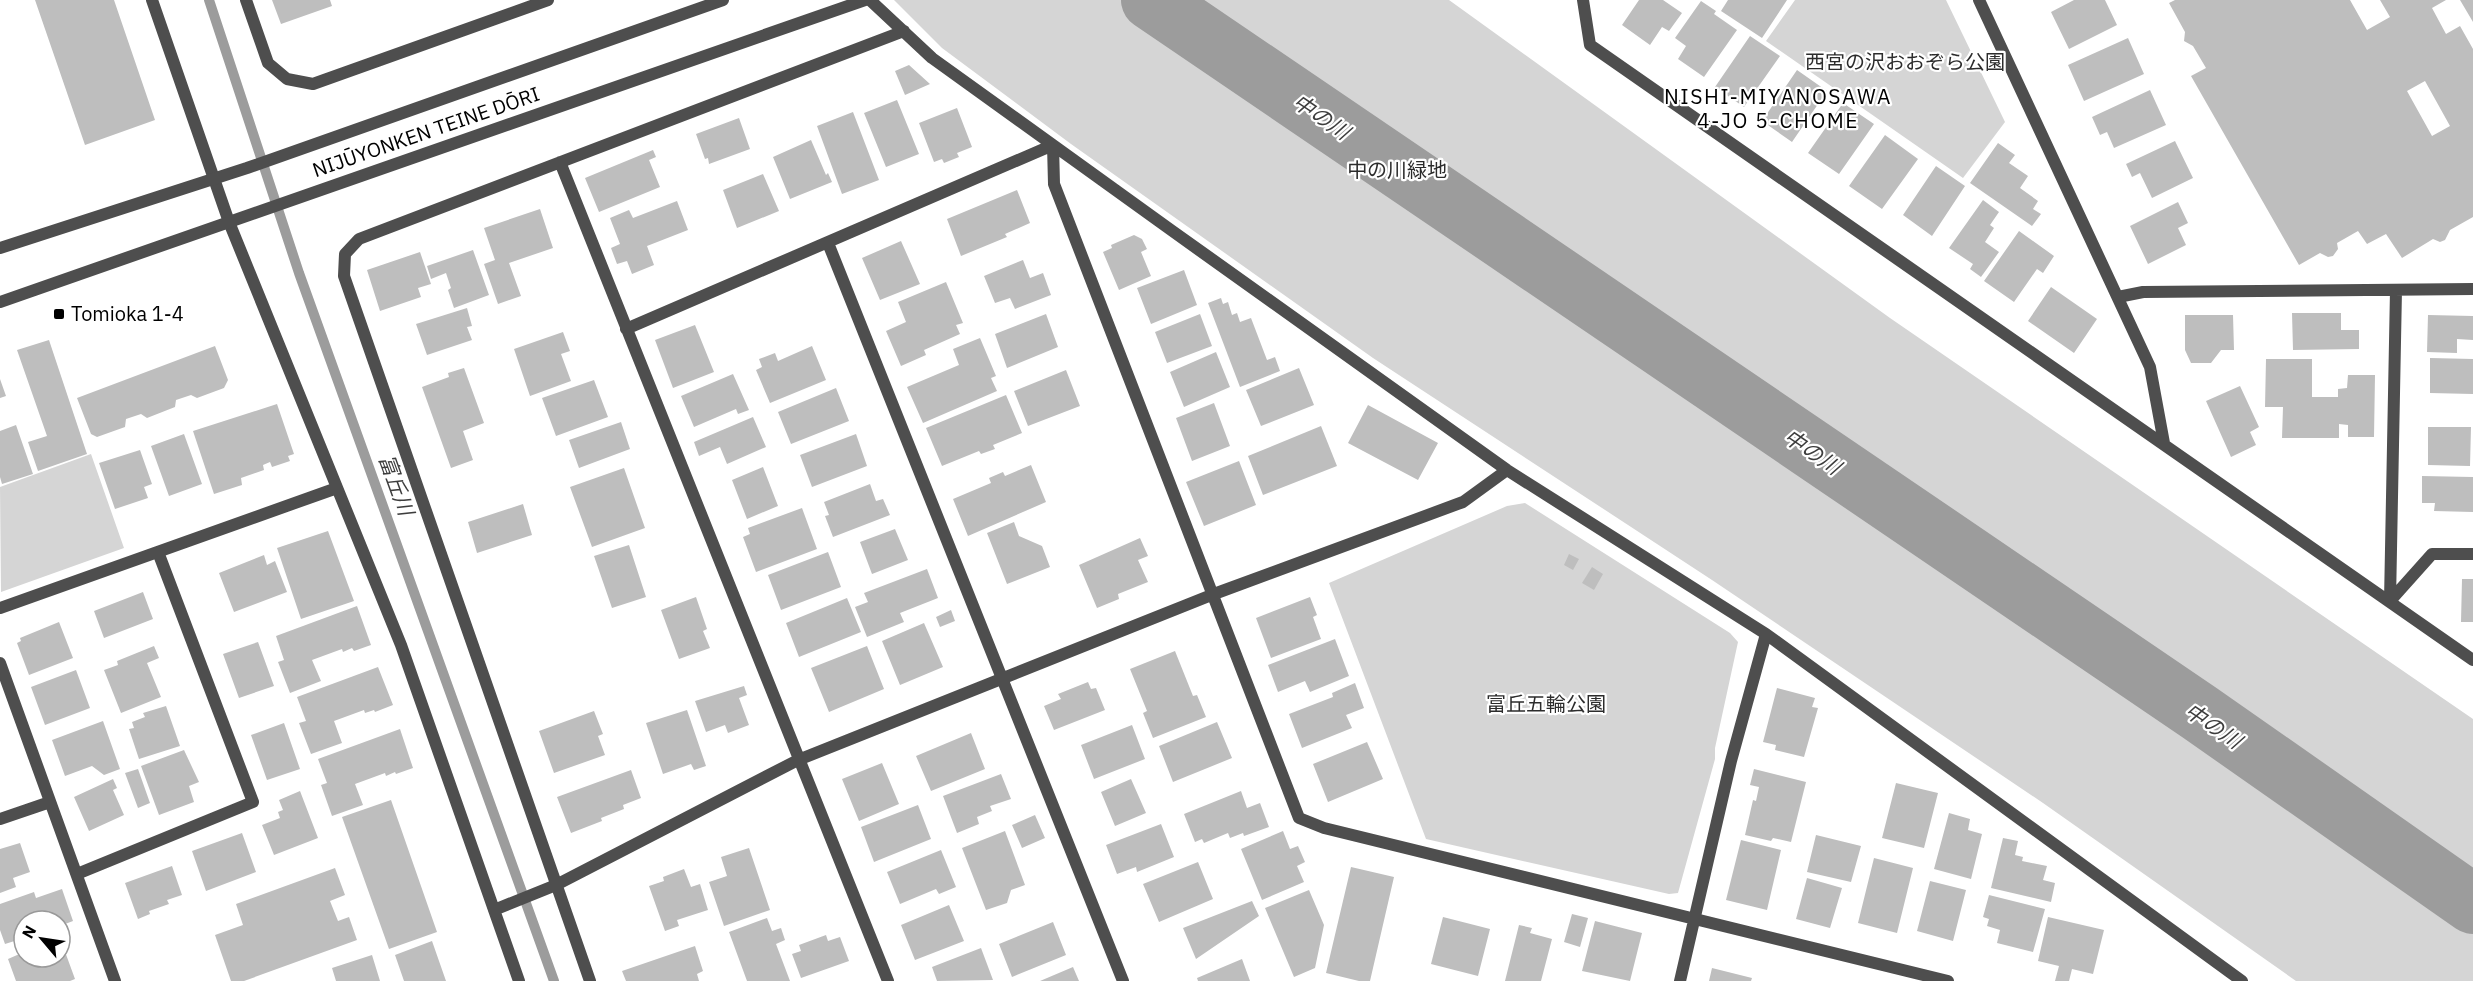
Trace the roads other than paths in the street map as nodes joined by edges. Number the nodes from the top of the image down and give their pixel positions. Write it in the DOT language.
graph roads {
  1 [pos="152,0"];
  2 [pos="246,0"];
  3 [pos="505,0"];
  4 [pos="548,0"];
  5 [pos="723,0"];
  6 [pos="865,0"];
  7 [pos="870,0"];
  8 [pos="1583,0"];
  9 [pos="1979,0"];
  10 [pos="510,13"];
  11 [pos="904,32"];
  12 [pos="1053,145"];
  13 [pos="560,162"];
  14 [pos="213,179"];
  15 [pos="229,222"];
  16 [pos="828,243"];
  17 [pos="0,248"];
  18 [pos="2473,289"];
  19 [pos="2396,290"];
  20 [pos="2118,297"];
  21 [pos="0,302"];
  22 [pos="626,329"];
  23 [pos="2164,443"];
  24 [pos="1507,470"];
  25 [pos="337,488"];
  26 [pos="158,552"];
  27 [pos="2473,554"];
  28 [pos="1214,594"];
  29 [pos="2390,602"];
  30 [pos="0,608"];
  31 [pos="1766,634"];
  32 [pos="2473,660"];
  33 [pos="0,663"];
  34 [pos="1003,678"];
  35 [pos="798,760"];
  36 [pos="50,801"];
  37 [pos="0,819"];
  38 [pos="76,874"];
  39 [pos="550,886"];
  40 [pos="494,910"];
  41 [pos="1695,919"];
  42 [pos="115,981"];
  43 [pos="519,981"];
  44 [pos="590,981"];
  45 [pos="888,981"];
  46 [pos="1123,981"];
  47 [pos="1680,981"];
  48 [pos="1948,981"];
  49 [pos="2242,981"];
  1 -- 14 [label="street"];
  2 -- 10 [label="street"];
  3 -- 10 [label="street"];
  4 -- 10 [label="street"];
  5 -- 14 [label="street, NIJŪYONKEN TEINE DŌRI"];
  6 -- 15 [label="street, NIJŪYONKEN TEINE DŌRI"];
  7 -- 11 [label="street"];
  8 -- 23 [label="street"];
  9 -- 20 [label="street"];
  11 -- 12 [label="street"];
  11 -- 13 [label="street"];
  12 -- 16 [label="street"];
  12 -- 24 [label="street"];
  12 -- 28 [label="street"];
  13 -- 22 [label="street"];
  13 -- 39 [label="street"];
  14 -- 15 [label="street"];
  14 -- 17 [label="street, NIJŪYONKEN TEINE DŌRI"];
  15 -- 21 [label="street, NIJŪYONKEN TEINE DŌRI"];
  15 -- 25 [label="street"];
  16 -- 22 [label="street"];
  16 -- 34 [label="street"];
  18 -- 19 [label="street"];
  19 -- 20 [label="street"];
  19 -- 29 [label="street"];
  20 -- 23 [label="street"];
  22 -- 35 [label="street"];
  23 -- 29 [label="street"];
  24 -- 28 [label="street"];
  24 -- 31 [label="street"];
  25 -- 26 [label="street"];
  25 -- 40 [label="street"];
  26 -- 30 [label="street"];
  26 -- 38 [label="street"];
  27 -- 29 [label="street"];
  28 -- 34 [label="street"];
  28 -- 41 [label="street"];
  29 -- 32 [label="street"];
  31 -- 41 [label="street"];
  31 -- 49 [label="street"];
  33 -- 36 [label="street"];
  34 -- 35 [label="street"];
  34 -- 46 [label="street"];
  35 -- 39 [label="street"];
  35 -- 45 [label="street"];
  36 -- 37 [label="street"];
  36 -- 38 [label="street"];
  38 -- 42 [label="street"];
  39 -- 40 [label="street"];
  39 -- 44 [label="street"];
  40 -- 43 [label="street"];
  41 -- 47 [label="street"];
  41 -- 48 [label="street"];
}
